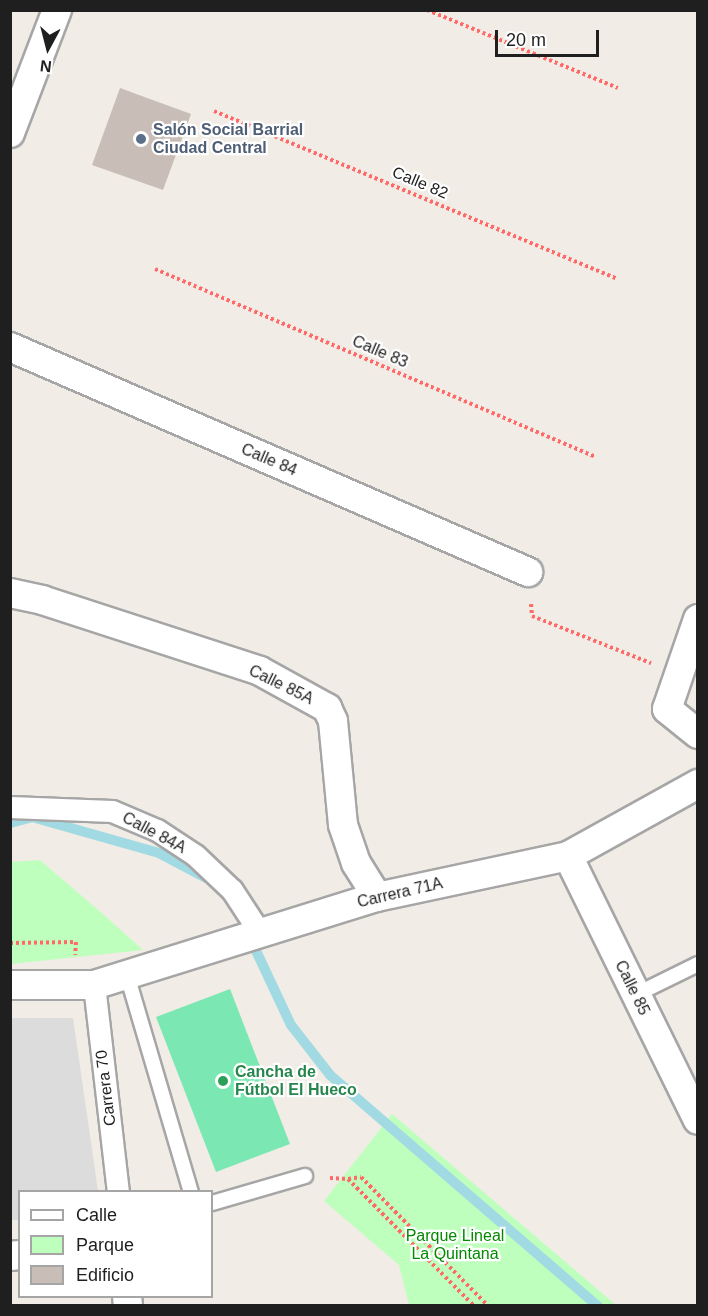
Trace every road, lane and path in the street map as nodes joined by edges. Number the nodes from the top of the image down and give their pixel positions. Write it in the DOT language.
graph roads {
  1 [pos="57,10"];
  2 [pos="428,10"];
  3 [pos="618,88"];
  4 [pos="214,111"];
  5 [pos="10,133"];
  6 [pos="155,268"];
  7 [pos="616,278"];
  8 [pos="10,348"];
  9 [pos="596,457"];
  10 [pos="528,572"];
  11 [pos="10,593"];
  12 [pos="532,616"];
  13 [pos="698,619"];
  14 [pos="651,663"];
  15 [pos="698,734"];
  16 [pos="698,784"];
  17 [pos="10,807"];
  18 [pos="568,856"];
  19 [pos="377,897"];
  20 [pos="260,933"];
  21 [pos="698,964"];
  22 [pos="127,975"];
  23 [pos="10,985"];
  24 [pos="94,985"];
  25 [pos="635,994"];
  26 [pos="698,1120"];
  27 [pos="305,1176"];
  28 [pos="348,1179"];
  29 [pos="118,1190"];
  30 [pos="191,1190"];
  31 [pos="213,1203"];
  32 [pos="474,1305"];
  33 [pos="488,1305"];
  1 -- 5 [label="street"];
  2 -- 3 [label="path"];
  4 -- 7 [label="path, Calle 82"];
  6 -- 9 [label="path, Calle 83"];
  8 -- 10 [label="street, Calle 84"];
  11 -- 19 [label="street, Calle 85A"];
  12 -- 14 [label="path"];
  13 -- 15 [label="street"];
  16 -- 18 [label="street, Carrera 71A"];
  17 -- 20 [label="street, Calle 84A"];
  18 -- 19 [label="street, Carrera 71A"];
  18 -- 25 [label="street, Calle 85"];
  19 -- 20 [label="street, Carrera 71A"];
  20 -- 22 [label="street, Carrera 71A"];
  21 -- 25 [label="lane"];
  22 -- 24 [label="street, Carrera 71A"];
  22 -- 30 [label="lane"];
  23 -- 24 [label="street, Carrera 71A"];
  24 -- 29 [label="street, Carrera 70"];
  25 -- 26 [label="street, Calle 85"];
  27 -- 28 [label="path"];
  27 -- 31 [label="lane"];
  28 -- 32 [label="path"];
  28 -- 33 [label="path"];
}
